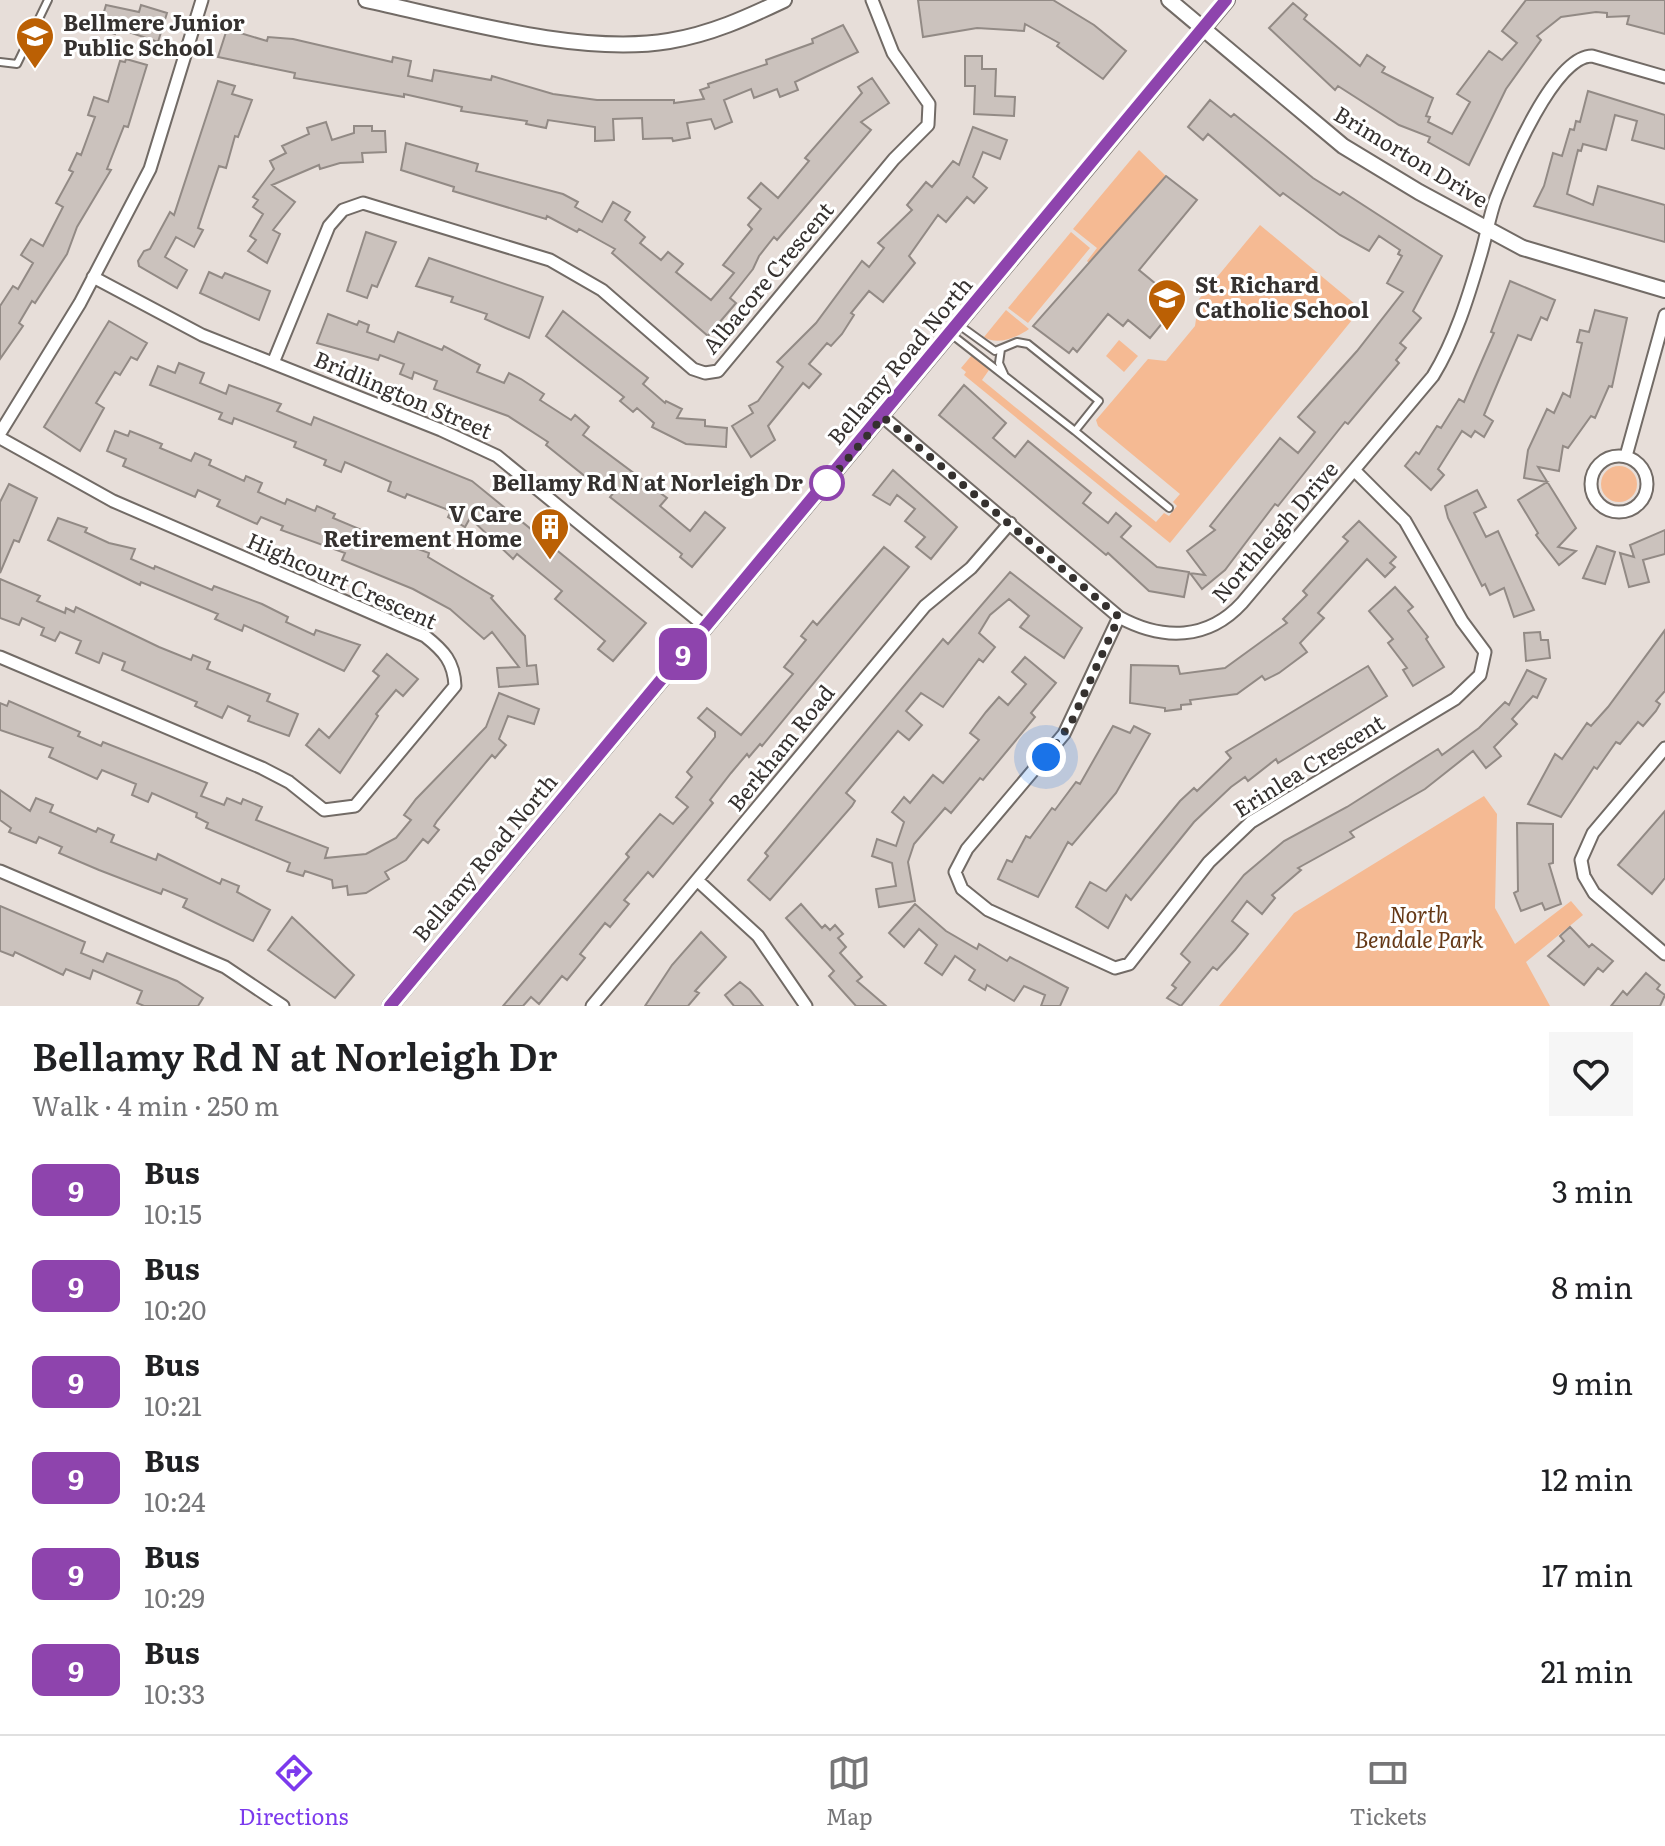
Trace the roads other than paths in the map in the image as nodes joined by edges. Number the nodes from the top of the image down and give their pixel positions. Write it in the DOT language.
graph roads {
  1 [pos="48,0"];
  2 [pos="202,0"];
  3 [pos="366,0"];
  4 [pos="784,0"];
  5 [pos="872,0"];
  6 [pos="1169,0"];
  7 [pos="1227,0"];
  8 [pos="1203,29"];
  9 [pos="0,62"];
  10 [pos="1665,77"];
  11 [pos="1487,230"];
  12 [pos="93,277"];
  13 [pos="1665,290"];
  14 [pos="1665,315"];
  15 [pos="955,329"];
  16 [pos="1001,349"];
  17 [pos="273,363"];
  18 [pos="1004,374"];
  19 [pos="883,417"];
  20 [pos="1075,431"];
  21 [pos="0,436"];
  22 [pos="1626,456"];
  23 [pos="1355,471"];
  24 [pos="1169,508"];
  25 [pos="1010,523"];
  26 [pos="1119,617"];
  27 [pos="706,627"];
  28 [pos="0,657"];
  29 [pos="1665,748"];
  30 [pos="0,871"];
  31 [pos="697,880"];
  32 [pos="1665,954"];
  33 [pos="283,1006"];
  34 [pos="390,1006"];
  35 [pos="592,1006"];
  36 [pos="806,1006"];
  1 -- 9 [label="lane"];
  2 -- 12 [label="street"];
  3 -- 4 [label="street"];
  5 -- 17 [label="street, Albacore Crescent"];
  6 -- 8 [label="street, Brimorton Drive"];
  7 -- 8 [label="street, Bellamy Road North"];
  8 -- 11 [label="street, Brimorton Drive"];
  8 -- 15 [label="street, Bellamy Road North"];
  10 -- 11 [label="street, Northleigh Drive"];
  11 -- 13 [label="street, Brimorton Drive"];
  11 -- 23 [label="street, Northleigh Drive"];
  12 -- 17 [label="street, Bridlington Street"];
  12 -- 21 [label="street"];
  14 -- 22 [label="street"];
  15 -- 16 [label="lane"];
  15 -- 18 [label="lane"];
  15 -- 19 [label="street, Bellamy Road North"];
  16 -- 18 [label="lane"];
  16 -- 20 [label="lane"];
  17 -- 27 [label="street, Bridlington Street"];
  18 -- 20 [label="lane"];
  19 -- 25 [label="street, Northleigh Drive"];
  19 -- 27 [label="street, Bellamy Road North"];
  20 -- 24 [label="lane"];
  21 -- 28 [label="street, Highcourt Crescent"];
  22 -- 22 [label="street"];
  23 -- 26 [label="street, Northleigh Drive"];
  23 -- 26 [label="street, Erinlea Crescent"];
  25 -- 26 [label="street, Northleigh Drive"];
  25 -- 31 [label="street, Berkham Road"];
  27 -- 34 [label="street, Bellamy Road North"];
  29 -- 32 [label="street"];
  30 -- 33 [label="street"];
  31 -- 35 [label="street, Berkham Road"];
  31 -- 36 [label="street"];
}
